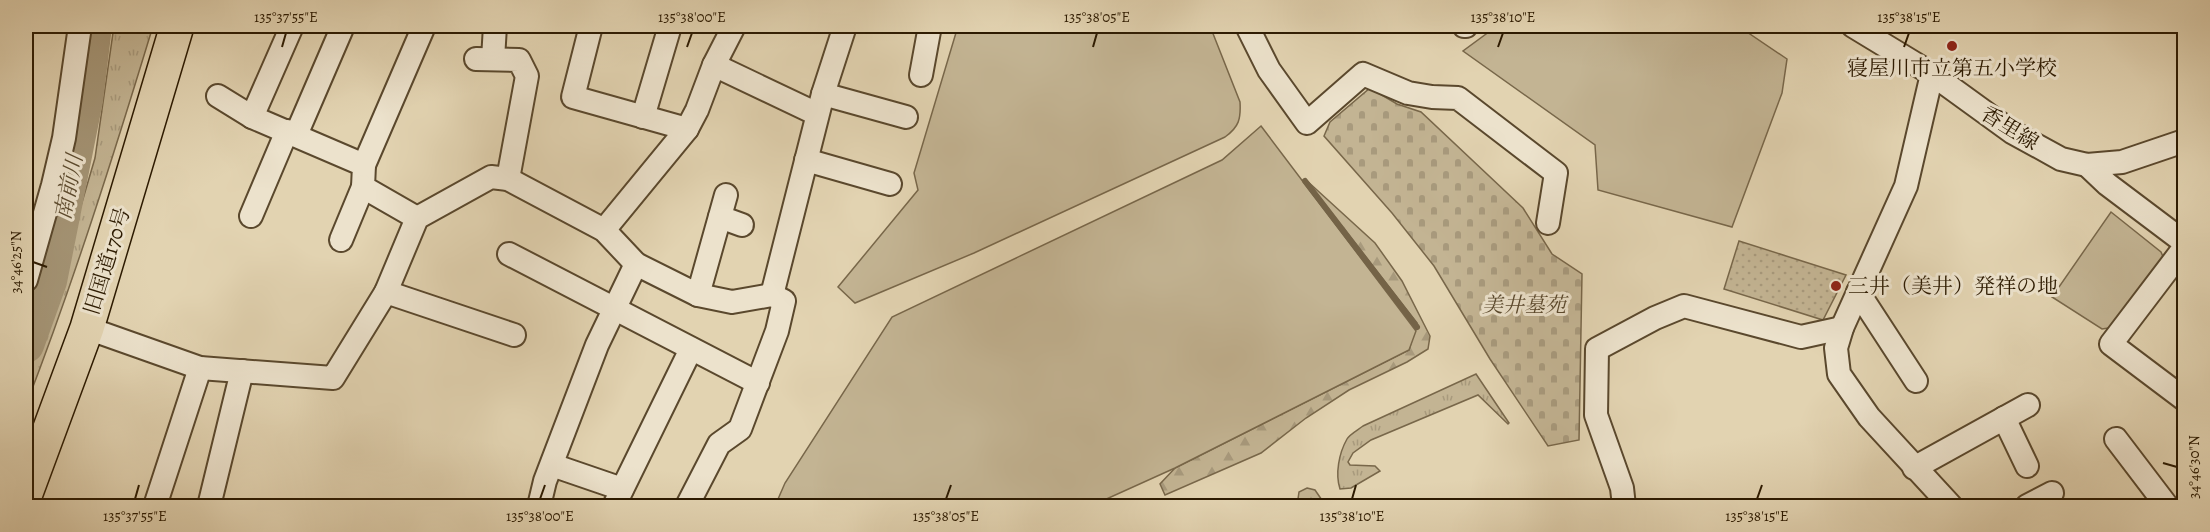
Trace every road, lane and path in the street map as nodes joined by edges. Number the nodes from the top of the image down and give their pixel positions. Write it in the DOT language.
graph roads {
  1 [pos="80,26"];
  2 [pos="177,26"];
  3 [pos="292,26"];
  4 [pos="343,26"];
  5 [pos="424,26"];
  6 [pos="495,26"];
  7 [pos="591,26"];
  8 [pos="670,26"];
  9 [pos="734,26"];
  10 [pos="845,26"];
  11 [pos="930,26"];
  12 [pos="1247,26"];
  13 [pos="1853,26"];
  14 [pos="714,65"];
  15 [pos="1932,74"];
  16 [pos="921,75"];
  17 [pos="218,96"];
  18 [pos="820,104"];
  19 [pos="252,117"];
  20 [pos="643,117"];
  21 [pos="906,117"];
  22 [pos="687,129"];
  23 [pos="291,133"];
  24 [pos="2184,141"];
  25 [pos="806,160"];
  26 [pos="2087,165"];
  27 [pos="363,176"];
  28 [pos="508,179"];
  29 [pos="890,184"];
  30 [pos="726,195"];
  31 [pos="1556,214"];
  32 [pos="250,216"];
  33 [pos="417,218"];
  34 [pos="720,218"];
  35 [pos="742,225"];
  36 [pos="604,230"];
  37 [pos="340,240"];
  38 [pos="2184,242"];
  39 [pos="2184,248"];
  40 [pos="509,254"];
  41 [pos="636,264"];
  42 [pos="26,280"];
  43 [pos="386,292"];
  44 [pos="1858,292"];
  45 [pos="698,295"];
  46 [pos="772,295"];
  47 [pos="614,309"];
  48 [pos="87,328"];
  49 [pos="1842,328"];
  50 [pos="514,334"];
  51 [pos="691,349"];
  52 [pos="200,368"];
  53 [pos="242,371"];
  54 [pos="1916,381"];
  55 [pos="758,383"];
  56 [pos="2184,399"];
  57 [pos="2028,405"];
  58 [pos="2004,418"];
  59 [pos="2116,439"];
  60 [pos="552,465"];
  61 [pos="2027,466"];
  62 [pos="1914,468"];
  63 [pos="26,493"];
  64 [pos="2052,493"];
  65 [pos="618,498"];
  66 [pos="156,507"];
  67 [pos="209,507"];
  68 [pos="539,507"];
  69 [pos="687,507"];
  70 [pos="1624,507"];
  71 [pos="1950,507"];
  72 [pos="2027,507"];
  73 [pos="2167,507"];
  1 -- 42 [label="street"];
  2 -- 48 [label="highway, 旧国道170号"];
  3 -- 19 [label="street"];
  4 -- 23 [label="street"];
  5 -- 27 [label="street"];
  6 -- 28 [label="street"];
  7 -- 20 [label="street"];
  8 -- 20 [label="street"];
  9 -- 14 [label="street"];
  10 -- 18 [label="street"];
  11 -- 16 [label="street"];
  12 -- 31 [label="street"];
  13 -- 15 [label="street, 香里線"];
  14 -- 18 [label="street"];
  14 -- 22 [label="street"];
  15 -- 26 [label="street, 香里線"];
  15 -- 44 [label="street"];
  17 -- 19 [label="street"];
  18 -- 21 [label="street"];
  18 -- 25 [label="street"];
  19 -- 23 [label="street"];
  20 -- 22 [label="street"];
  22 -- 36 [label="street"];
  23 -- 27 [label="street"];
  23 -- 32 [label="street"];
  24 -- 26 [label="street, 香里線"];
  25 -- 29 [label="street"];
  25 -- 46 [label="street"];
  26 -- 38 [label="street"];
  27 -- 33 [label="street"];
  27 -- 37 [label="street"];
  28 -- 33 [label="street"];
  28 -- 36 [label="street"];
  30 -- 34 [label="street"];
  33 -- 43 [label="street"];
  34 -- 35 [label="street"];
  34 -- 45 [label="street"];
  36 -- 41 [label="street"];
  39 -- 56 [label="street"];
  40 -- 47 [label="street"];
  41 -- 45 [label="street"];
  41 -- 47 [label="street"];
  43 -- 50 [label="street"];
  43 -- 53 [label="street"];
  44 -- 49 [label="street"];
  44 -- 54 [label="street"];
  45 -- 46 [label="street"];
  46 -- 55 [label="street"];
  47 -- 51 [label="street"];
  47 -- 60 [label="street"];
  48 -- 52 [label="street"];
  48 -- 63 [label="highway, 旧国道170号"];
  49 -- 62 [label="street"];
  49 -- 70 [label="street"];
  51 -- 55 [label="street"];
  51 -- 65 [label="street"];
  52 -- 53 [label="street"];
  52 -- 66 [label="street"];
  53 -- 67 [label="street"];
  55 -- 69 [label="street"];
  57 -- 58 [label="street"];
  58 -- 61 [label="street"];
  58 -- 62 [label="street"];
  59 -- 73 [label="street"];
  60 -- 65 [label="street"];
  60 -- 68 [label="street"];
  62 -- 71 [label="street"];
  64 -- 72 [label="street"];
}
